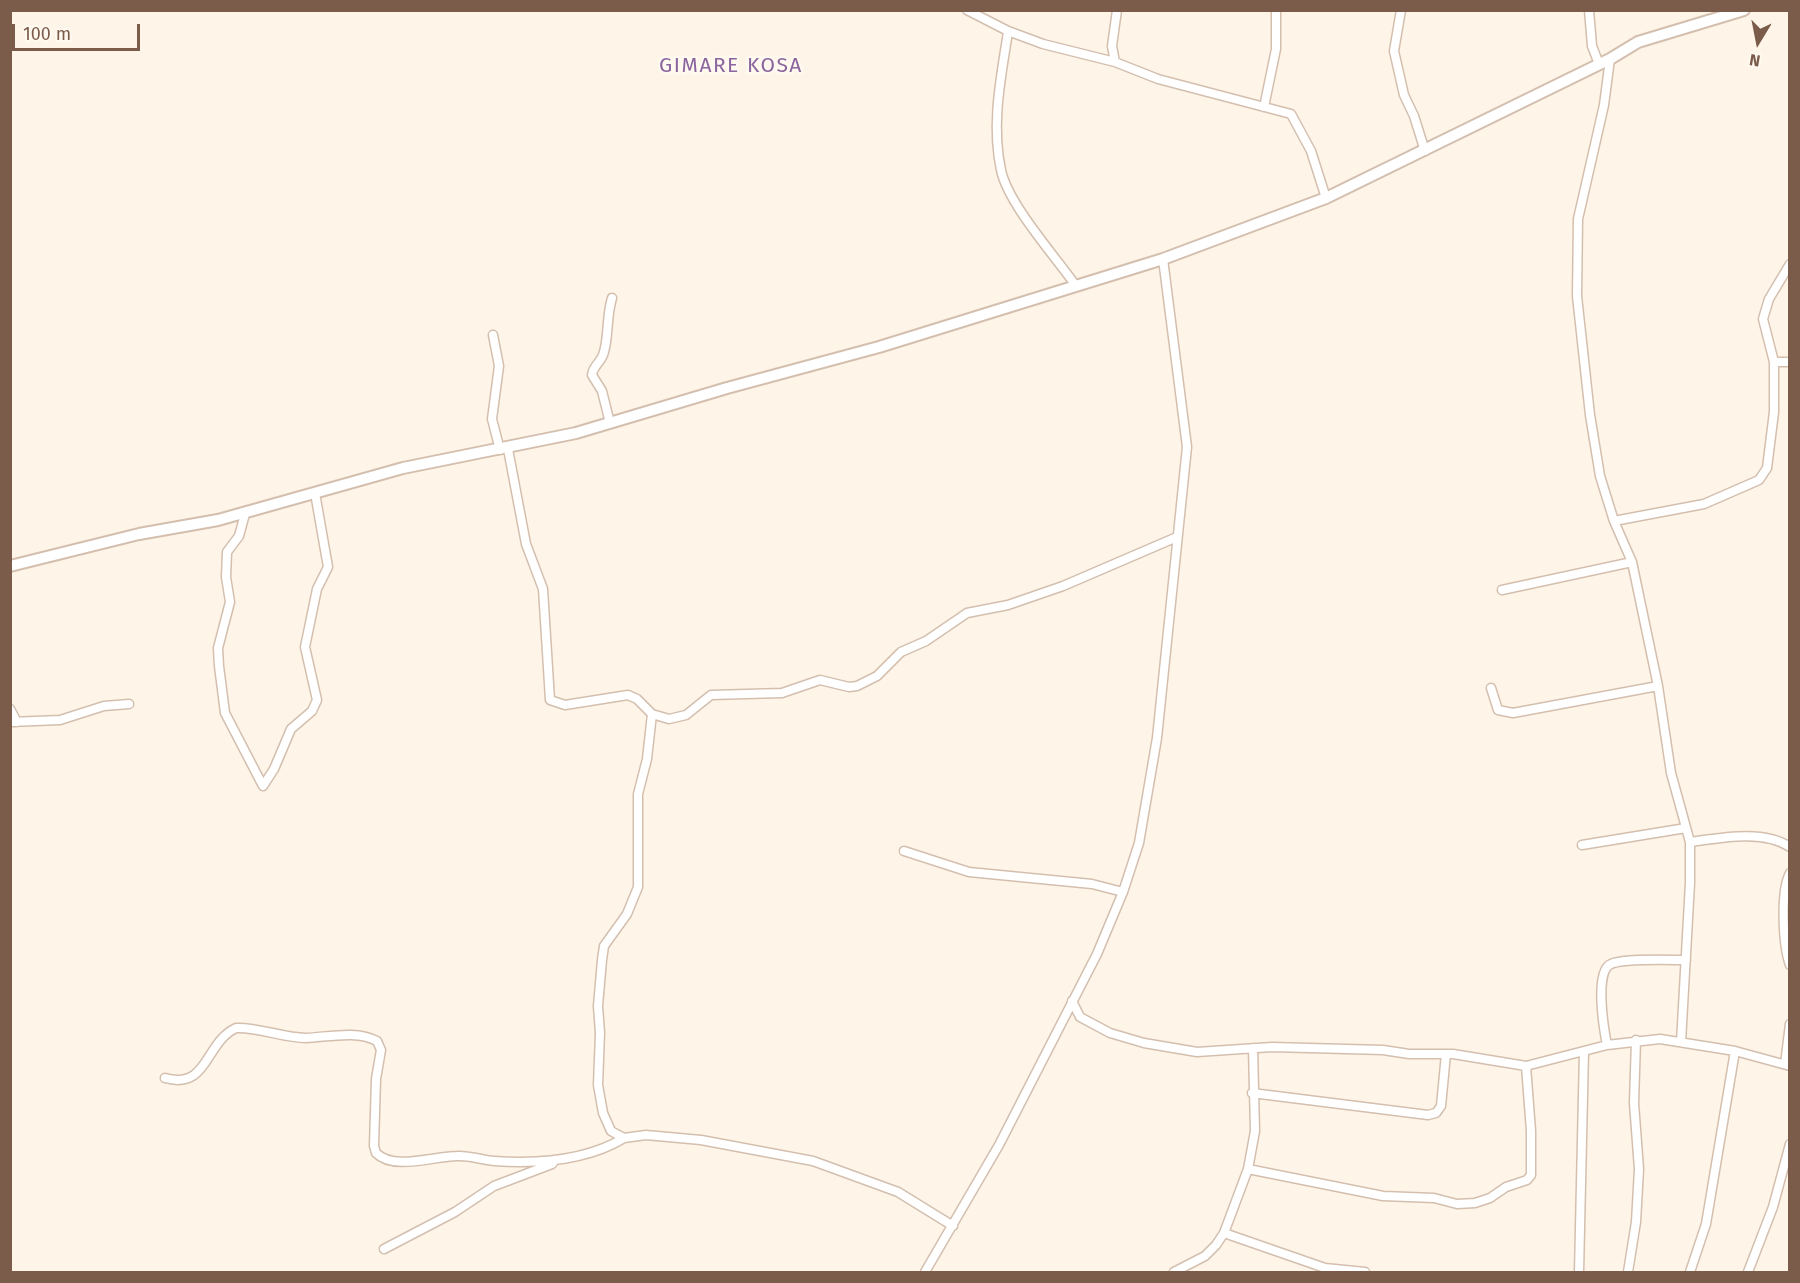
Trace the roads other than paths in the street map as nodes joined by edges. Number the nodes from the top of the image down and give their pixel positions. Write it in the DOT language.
graph roads {
  1 [pos="967,10"];
  2 [pos="1116,10"];
  3 [pos="1276,10"];
  4 [pos="1401,10"];
  5 [pos="1589,10"];
  6 [pos="1744,10"];
  7 [pos="1008,32"];
  8 [pos="1610,59"];
  9 [pos="1114,62"];
  10 [pos="1599,64"];
  11 [pos="1264,107"];
  12 [pos="1425,151"];
  13 [pos="1326,198"];
  14 [pos="1163,259"];
  15 [pos="1790,264"];
  16 [pos="1076,286"];
  17 [pos="612,298"];
  18 [pos="493,335"];
  19 [pos="1774,362"];
  20 [pos="1790,362"];
  21 [pos="610,423"];
  22 [pos="504,450"];
  23 [pos="315,493"];
  24 [pos="245,513"];
  25 [pos="1614,521"];
  26 [pos="1178,537"];
  27 [pos="1632,562"];
  28 [pos="10,566"];
  29 [pos="1502,590"];
  30 [pos="1658,686"];
  31 [pos="1491,688"];
  32 [pos="129,704"];
  33 [pos="10,709"];
  34 [pos="652,714"];
  35 [pos="14,722"];
  36 [pos="1686,828"];
  37 [pos="1690,842"];
  38 [pos="1582,845"];
  39 [pos="1790,847"];
  40 [pos="904,852"];
  41 [pos="1790,873"];
  42 [pos="1124,892"];
  43 [pos="1686,960"];
  44 [pos="1790,965"];
  45 [pos="1072,1001"];
  46 [pos="1080,1017"];
  47 [pos="1063,1019"];
  48 [pos="1790,1024"];
  49 [pos="1636,1040"];
  50 [pos="1680,1042"];
  51 [pos="1606,1045"];
  52 [pos="1253,1048"];
  53 [pos="1735,1050"];
  54 [pos="1584,1051"];
  55 [pos="1446,1054"];
  56 [pos="1526,1065"];
  57 [pos="1787,1065"];
  58 [pos="165,1078"];
  59 [pos="1252,1093"];
  60 [pos="624,1138"];
  61 [pos="1790,1144"];
  62 [pos="555,1160"];
  63 [pos="1248,1169"];
  64 [pos="953,1226"];
  65 [pos="1224,1233"];
  66 [pos="384,1249"];
  67 [pos="927,1271"];
  68 [pos="1174,1272"];
  69 [pos="1365,1272"];
  70 [pos="1579,1272"];
  71 [pos="1628,1272"];
  72 [pos="1690,1272"];
  73 [pos="1748,1272"];
  1 -- 7 [label="street"];
  2 -- 9 [label="street"];
  3 -- 11 [label="street"];
  4 -- 12 [label="street"];
  5 -- 10 [label="street"];
  6 -- 8 [label="street"];
  7 -- 9 [label="street"];
  7 -- 16 [label="street"];
  8 -- 10 [label="street"];
  8 -- 25 [label="street"];
  9 -- 11 [label="street"];
  10 -- 12 [label="street"];
  11 -- 13 [label="street"];
  12 -- 13 [label="street"];
  13 -- 14 [label="street"];
  14 -- 16 [label="street"];
  14 -- 26 [label="street"];
  15 -- 19 [label="street"];
  16 -- 21 [label="street"];
  17 -- 21 [label="street"];
  18 -- 22 [label="street"];
  19 -- 20 [label="street"];
  19 -- 25 [label="street"];
  21 -- 22 [label="street"];
  22 -- 23 [label="street"];
  22 -- 34 [label="street"];
  23 -- 24 [label="street"];
  23 -- 24 [label="street"];
  24 -- 28 [label="street"];
  25 -- 27 [label="street"];
  26 -- 34 [label="street"];
  26 -- 42 [label="street"];
  27 -- 29 [label="street"];
  27 -- 30 [label="street"];
  30 -- 31 [label="street"];
  30 -- 36 [label="street"];
  32 -- 35 [label="street"];
  33 -- 35 [label="street"];
  34 -- 60 [label="street"];
  36 -- 37 [label="street"];
  36 -- 38 [label="street"];
  37 -- 39 [label="street"];
  37 -- 43 [label="street"];
  40 -- 42 [label="street"];
  41 -- 44 [label="street"];
  42 -- 45 [label="street"];
  43 -- 50 [label="street"];
  43 -- 51 [label="street"];
  45 -- 46 [label="street"];
  45 -- 47 [label="street"];
  46 -- 47 [label="street"];
  46 -- 52 [label="street"];
  47 -- 64 [label="street"];
  48 -- 57 [label="street"];
  49 -- 50 [label="street"];
  49 -- 51 [label="street"];
  49 -- 71 [label="street"];
  50 -- 53 [label="street"];
  51 -- 54 [label="street"];
  52 -- 55 [label="street"];
  52 -- 59 [label="street"];
  53 -- 57 [label="street"];
  53 -- 72 [label="street"];
  54 -- 56 [label="street"];
  54 -- 70 [label="street"];
  55 -- 56 [label="street"];
  55 -- 59 [label="street"];
  56 -- 63 [label="street"];
  58 -- 62 [label="street"];
  59 -- 63 [label="street"];
  60 -- 62 [label="street"];
  60 -- 64 [label="street"];
  61 -- 73 [label="street"];
  62 -- 66 [label="street"];
  63 -- 65 [label="street"];
  64 -- 67 [label="street"];
  65 -- 68 [label="street"];
  65 -- 69 [label="street"];
}
